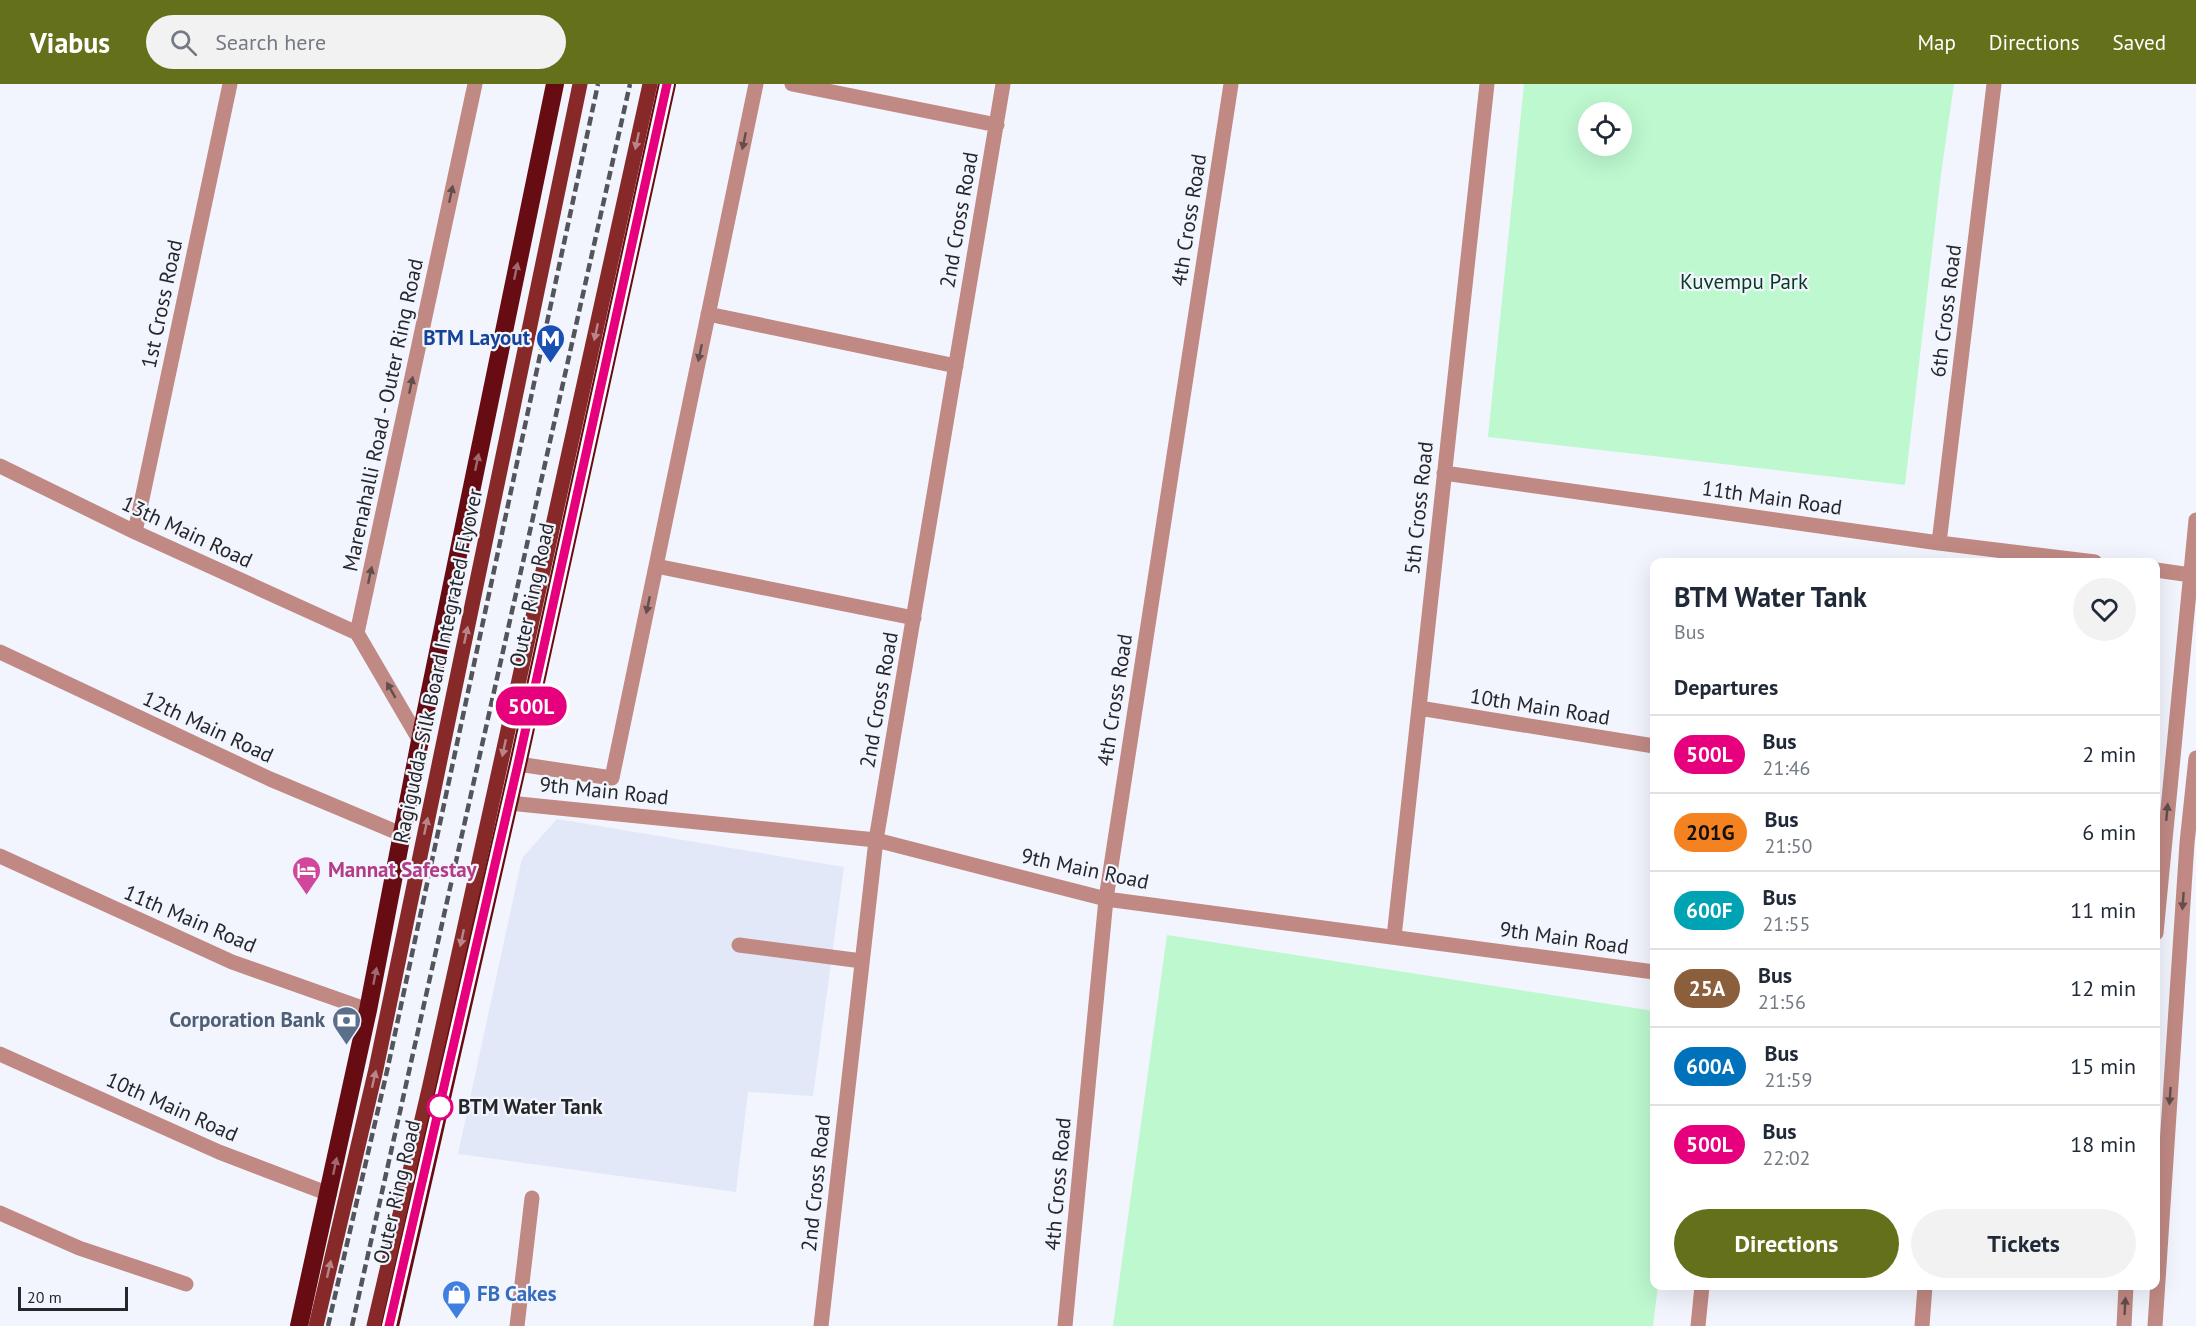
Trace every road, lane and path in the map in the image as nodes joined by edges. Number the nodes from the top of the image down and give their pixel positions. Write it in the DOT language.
graph roads {
  1 [pos="230,84"];
  2 [pos="475,84"];
  3 [pos="555,84"];
  4 [pos="580,84"];
  5 [pos="650,84"];
  6 [pos="667,84"];
  7 [pos="756,84"];
  8 [pos="792,84"];
  9 [pos="1004,84"];
  10 [pos="1231,84"];
  11 [pos="1487,84"];
  12 [pos="1994,84"];
  13 [pos="997,125"];
  14 [pos="708,314"];
  15 [pos="956,366"];
  16 [pos="0,466"];
  17 [pos="1444,473"];
  18 [pos="2196,520"];
  19 [pos="135,532"];
  20 [pos="1940,543"];
  21 [pos="2062,558"];
  22 [pos="656,566"];
  23 [pos="2160,571"];
  24 [pos="2191,575"];
  25 [pos="914,618"];
  26 [pos="357,633"];
  27 [pos="0,652"];
  28 [pos="1419,708"];
  29 [pos="420,741"];
  30 [pos="1650,746"];
  31 [pos="2196,758"];
  32 [pos="518,764"];
  33 [pos="509,803"];
  34 [pos="401,834"];
  35 [pos="2160,838"];
  36 [pos="876,840"];
  37 [pos="2191,843"];
  38 [pos="0,856"];
  39 [pos="1106,899"];
  40 [pos="1394,937"];
  41 [pos="739,945"];
  42 [pos="862,961"];
  43 [pos="1650,971"];
  44 [pos="368,1010"];
  45 [pos="0,1054"];
  46 [pos="329,1194"];
  47 [pos="532,1198"];
  48 [pos="0,1213"];
  49 [pos="2160,1259"];
  50 [pos="186,1284"];
  51 [pos="1702,1290"];
  52 [pos="1925,1290"];
  53 [pos="2126,1290"];
  54 [pos="2158,1290"];
  55 [pos="299,1326"];
  56 [pos="316,1326"];
  57 [pos="374,1326"];
  58 [pos="390,1326"];
  59 [pos="517,1326"];
  60 [pos="821,1326"];
  61 [pos="1065,1326"];
  62 [pos="1698,1326"];
  63 [pos="1922,1326"];
  64 [pos="2124,1326"];
  65 [pos="2155,1326"];
  1 -- 19 [label="street, 1st Cross Road"];
  26 -- 2 [label="street, Marenahalli Road - Outer Ring Road, one-way"];
  29 -- 3 [label="highway, one-way"];
  56 -- 4 [label="main road, Ragigudda-Silk Board Integrated Flyover, one-way"];
  5 -- 57 [label="main road, one-way"];
  6 -- 32 [label="highway, Outer Ring Road"];
  7 -- 14 [label="street, one-way"];
  8 -- 13 [label="street"];
  9 -- 13 [label="street, 2nd Cross Road"];
  10 -- 39 [label="street, 4th Cross Road"];
  11 -- 17 [label="street, 5th Cross Road"];
  12 -- 20 [label="street, 6th Cross Road"];
  13 -- 15 [label="street, 2nd Cross Road"];
  14 -- 15 [label="street"];
  14 -- 22 [label="street, one-way"];
  15 -- 25 [label="street, 2nd Cross Road"];
  16 -- 19 [label="street, 13th Main Road"];
  17 -- 20 [label="street, 11th Main Road"];
  17 -- 28 [label="street, 5th Cross Road"];
  18 -- 24 [label="street"];
  19 -- 26 [label="street, 13th Main Road"];
  20 -- 21 [label="street, 11th Main Road"];
  22 -- 25 [label="street"];
  22 -- 32 [label="street, one-way"];
  23 -- 24 [label="street"];
  35 -- 24 [label="street, one-way"];
  25 -- 36 [label="street, 2nd Cross Road"];
  29 -- 26 [label="street, one-way"];
  27 -- 34 [label="street, 12th Main Road"];
  28 -- 30 [label="street, 10th Main Road"];
  28 -- 40 [label="street, 5th Cross Road"];
  29 -- 34 [label="highway"];
  31 -- 37 [label="street"];
  32 -- 33 [label="highway, Outer Ring Road"];
  33 -- 36 [label="street, 9th Main Road"];
  33 -- 58 [label="highway, Outer Ring Road"];
  44 -- 34 [label="highway, one-way"];
  36 -- 39 [label="street, 9th Main Road"];
  36 -- 42 [label="street, 2nd Cross Road"];
  37 -- 49 [label="street, one-way"];
  38 -- 44 [label="street, 11th Main Road"];
  39 -- 40 [label="street, 9th Main Road"];
  39 -- 61 [label="street, 4th Cross Road"];
  40 -- 43 [label="street, 9th Main Road"];
  41 -- 42 [label="street"];
  42 -- 60 [label="street, 2nd Cross Road"];
  46 -- 44 [label="highway, one-way"];
  45 -- 46 [label="street, 10th Main Road"];
  46 -- 55 [label="highway"];
  47 -- 59 [label="street"];
  48 -- 50 [label="street"];
  51 -- 62 [label="street"];
  52 -- 63 [label="street"];
  64 -- 53 [label="street, one-way"];
  54 -- 65 [label="street, one-way"];
}
